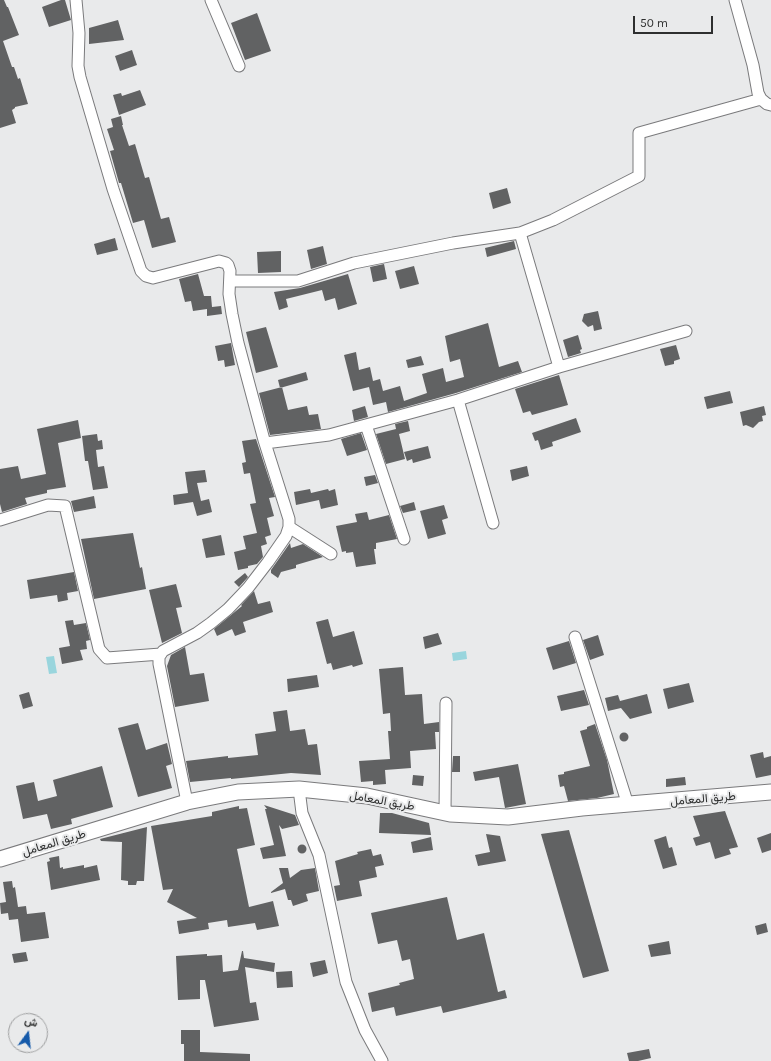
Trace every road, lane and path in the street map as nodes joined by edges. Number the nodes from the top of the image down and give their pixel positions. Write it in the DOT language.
graph roads {
  1 [pos="76,0"];
  2 [pos="211,0"];
  3 [pos="735,0"];
  4 [pos="238,66"];
  5 [pos="766,102"];
  6 [pos="520,233"];
  7 [pos="230,281"];
  8 [pos="686,331"];
  9 [pos="559,367"];
  10 [pos="458,400"];
  11 [pos="366,425"];
  12 [pos="265,443"];
  13 [pos="0,520"];
  14 [pos="493,523"];
  15 [pos="289,527"];
  16 [pos="404,539"];
  17 [pos="331,554"];
  18 [pos="575,637"];
  19 [pos="161,654"];
  20 [pos="446,702"];
  21 [pos="299,789"];
  22 [pos="771,792"];
  23 [pos="187,802"];
  24 [pos="628,805"];
  25 [pos="446,813"];
  26 [pos="0,859"];
  27 [pos="382,1061"];
  1 -- 7 [label="street"];
  2 -- 4 [label="street"];
  3 -- 5 [label="street"];
  5 -- 6 [label="street"];
  6 -- 7 [label="street"];
  6 -- 9 [label="street"];
  7 -- 12 [label="street"];
  8 -- 9 [label="street"];
  9 -- 10 [label="street"];
  10 -- 11 [label="street"];
  10 -- 14 [label="street"];
  11 -- 12 [label="street"];
  11 -- 16 [label="street"];
  12 -- 15 [label="street"];
  13 -- 19 [label="street"];
  15 -- 17 [label="street"];
  15 -- 19 [label="street"];
  18 -- 24 [label="street"];
  19 -- 23 [label="street"];
  20 -- 25 [label="street"];
  21 -- 23 [label="main road, طريق المعامل"];
  21 -- 25 [label="main road, طريق المعامل"];
  21 -- 27 [label="street"];
  22 -- 24 [label="main road, طريق المعامل"];
  23 -- 26 [label="main road, طريق المعامل"];
  24 -- 25 [label="main road, طريق المعامل"];
}
